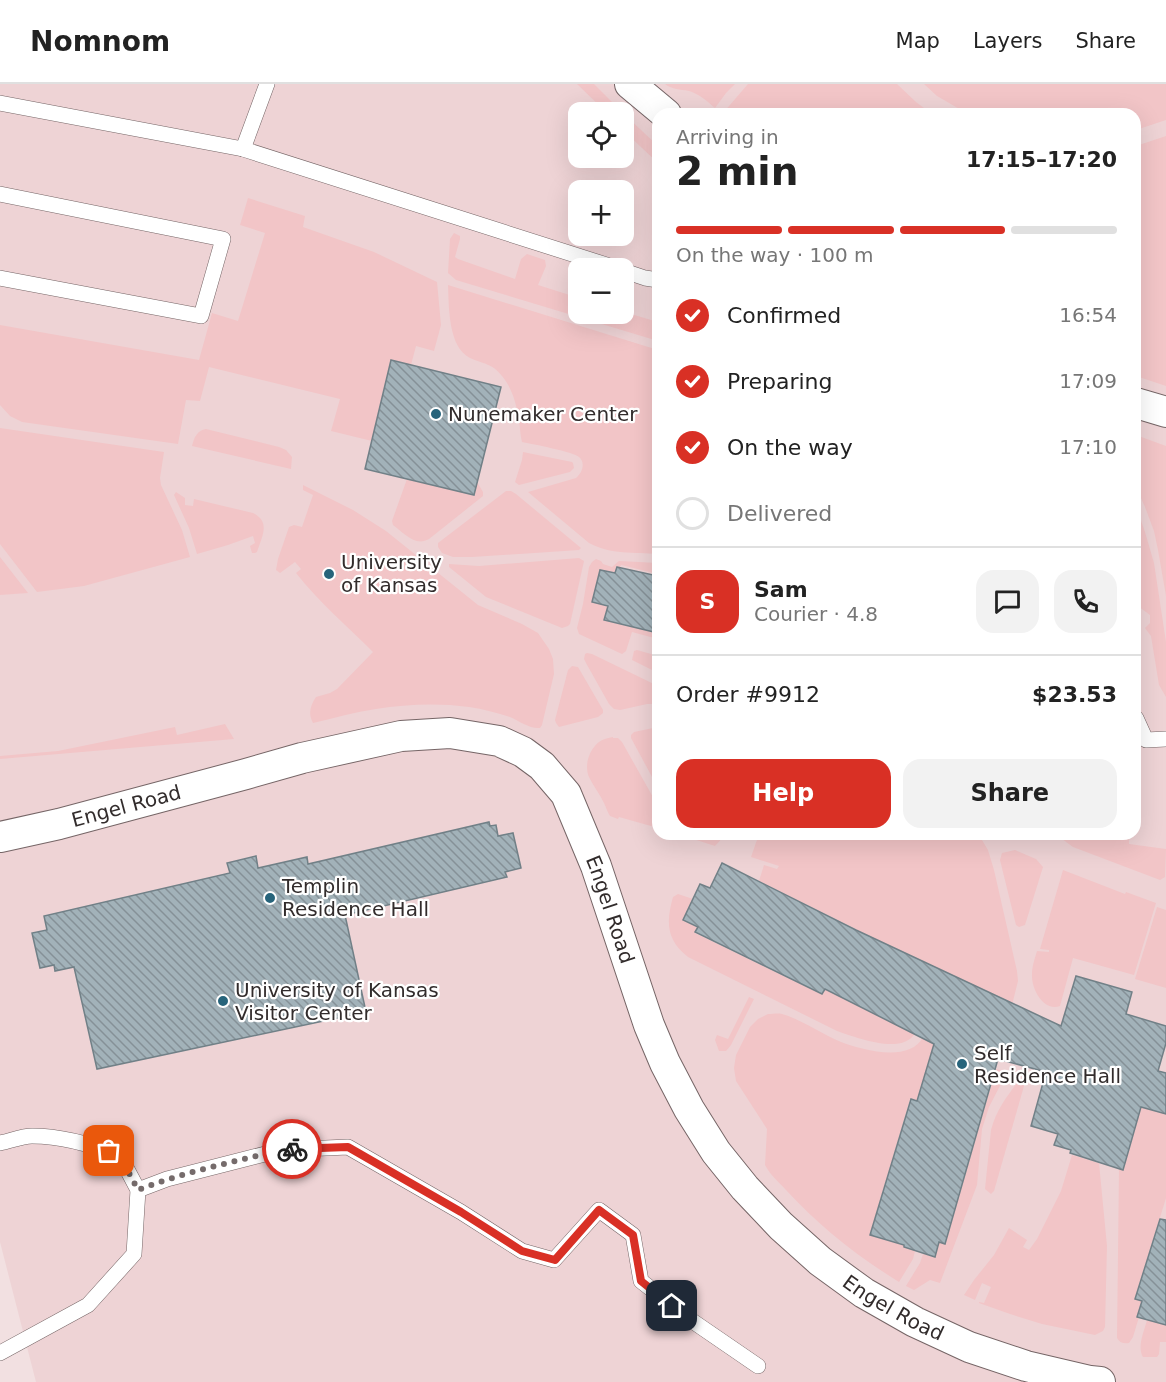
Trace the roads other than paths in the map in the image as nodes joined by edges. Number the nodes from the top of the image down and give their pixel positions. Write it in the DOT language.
graph roads {
  1 [pos="267,84"];
  2 [pos="630,84"];
  3 [pos="0,103"];
  4 [pos="659,108"];
  5 [pos="243,149"];
  6 [pos="0,194"];
  7 [pos="585,258"];
  8 [pos="634,274"];
  9 [pos="0,278"];
  10 [pos="652,279"];
  11 [pos="1141,404"];
  12 [pos="1166,412"];
  13 [pos="1141,729"];
  14 [pos="1166,739"];
  15 [pos="0,837"];
  16 [pos="0,1143"];
  17 [pos="138,1190"];
  18 [pos="0,1353"];
  19 [pos="758,1366"];
  20 [pos="1100,1382"];
  1 -- 5 [label="lane"];
  2 -- 4 [label="street"];
  3 -- 5 [label="lane"];
  5 -- 7 [label="lane"];
  6 -- 9 [label="lane"];
  8 -- 10 [label="lane"];
  11 -- 12 [label="street"];
  13 -- 14 [label="lane"];
  15 -- 20 [label="street, Engel Road"];
  16 -- 17 [label="lane"];
  17 -- 18 [label="lane"];
  17 -- 19 [label="lane"];
}
